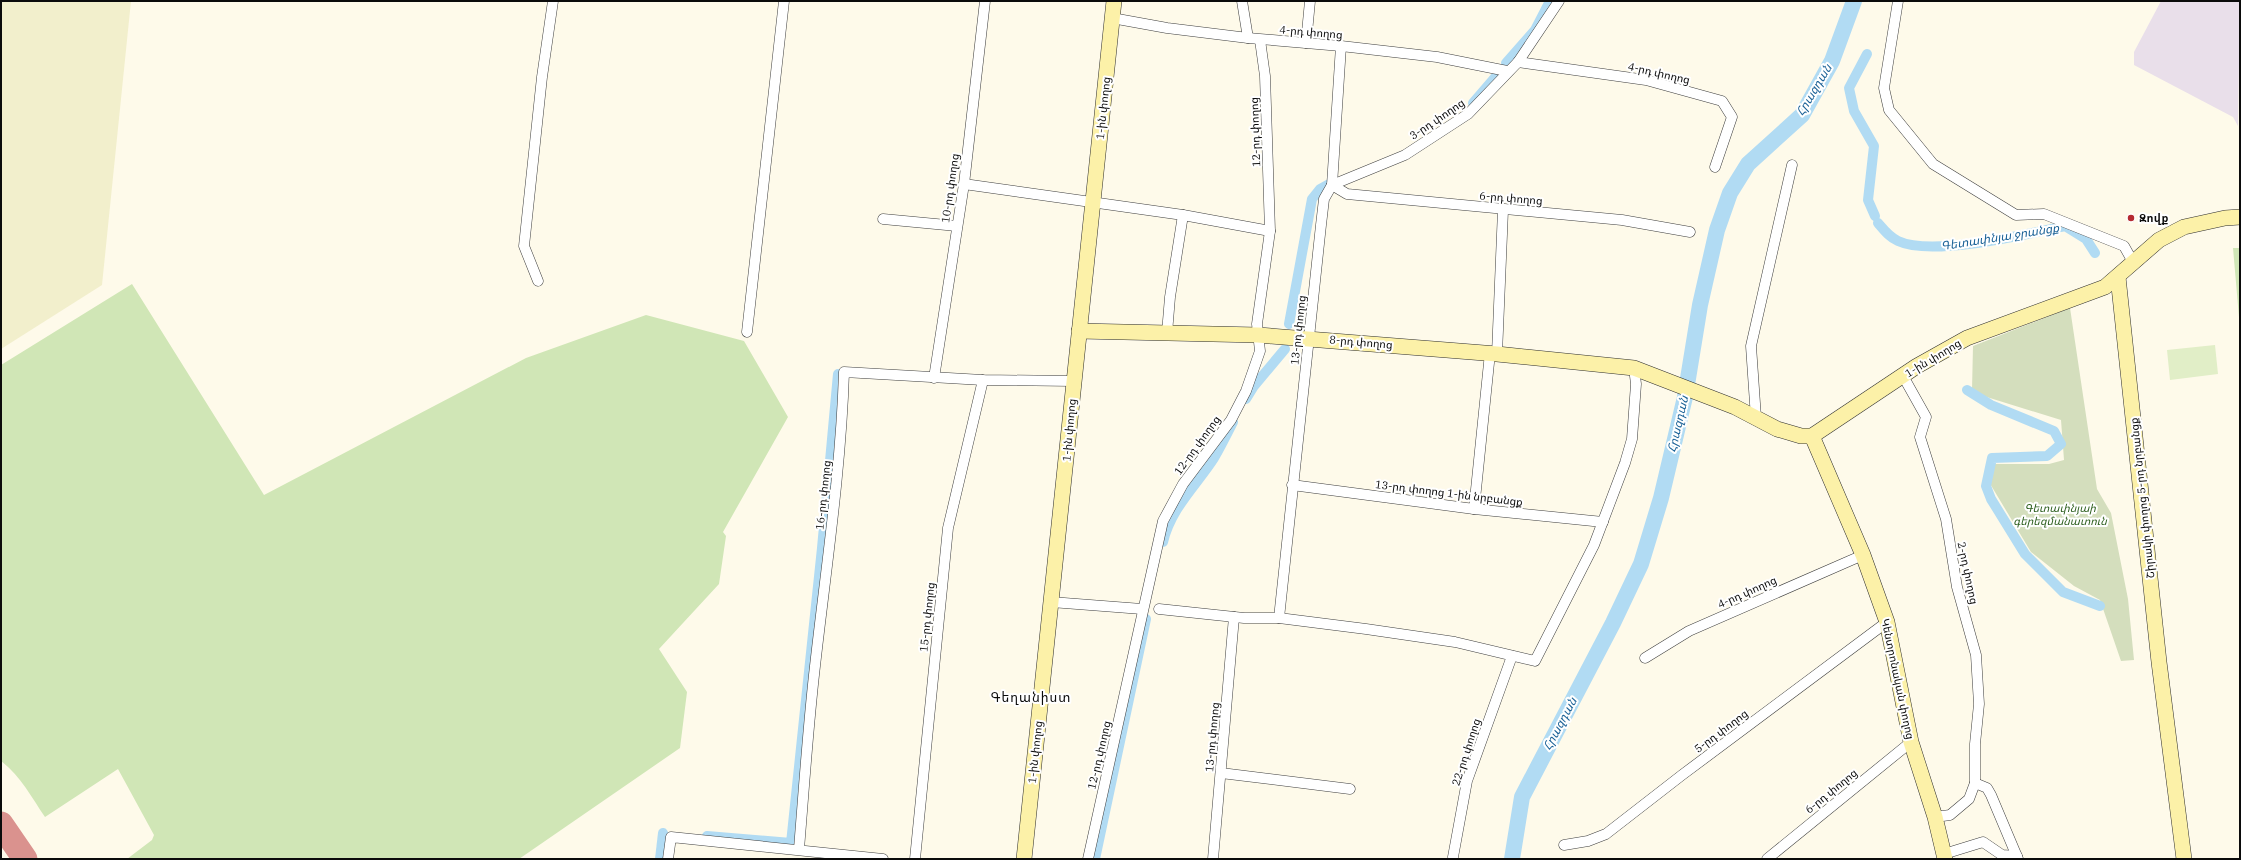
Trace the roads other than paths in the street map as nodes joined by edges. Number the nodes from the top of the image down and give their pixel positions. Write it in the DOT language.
graph roads {
  1 [pos="553,1"];
  2 [pos="784,1"];
  3 [pos="986,1"];
  4 [pos="1114,1"];
  5 [pos="1242,1"];
  6 [pos="1310,1"];
  7 [pos="1559,1"];
  8 [pos="1898,1"];
  9 [pos="1112,18"];
  10 [pos="1248,38"];
  11 [pos="1260,40"];
  12 [pos="1306,43"];
  13 [pos="1341,46"];
  14 [pos="1518,62"];
  15 [pos="1507,71"];
  16 [pos="1792,165"];
  17 [pos="1716,167"];
  18 [pos="964,184"];
  19 [pos="1332,185"];
  20 [pos="1093,204"];
  21 [pos="1503,210"];
  22 [pos="1183,215"];
  23 [pos="2240,217"];
  24 [pos="883,219"];
  25 [pos="957,226"];
  26 [pos="1270,231"];
  27 [pos="1690,232"];
  28 [pos="2133,262"];
  29 [pos="2118,277"];
  30 [pos="538,281"];
  31 [pos="747,332"];
  32 [pos="1080,332"];
  33 [pos="1167,333"];
  34 [pos="1258,334"];
  35 [pos="1309,338"];
  36 [pos="1494,353"];
  37 [pos="1637,369"];
  38 [pos="1903,376"];
  39 [pos="934,378"];
  40 [pos="983,380"];
  41 [pos="1073,380"];
  42 [pos="1756,418"];
  43 [pos="1812,436"];
  44 [pos="1292,485"];
  45 [pos="1474,509"];
  46 [pos="1603,522"];
  47 [pos="1863,555"];
  48 [pos="1051,602"];
  49 [pos="1142,609"];
  50 [pos="1159,609"];
  51 [pos="1234,617"];
  52 [pos="1279,618"];
  53 [pos="1887,622"];
  54 [pos="1512,656"];
  55 [pos="1645,658"];
  56 [pos="1911,742"];
  57 [pos="1221,773"];
  58 [pos="1975,783"];
  59 [pos="1350,789"];
  60 [pos="1935,817"];
  61 [pos="1564,845"];
  62 [pos="804,853"];
  63 [pos="1944,856"];
  64 [pos="1453,857"];
  65 [pos="2017,858"];
  66 [pos="668,859"];
  67 [pos="883,859"];
  68 [pos="915,859"];
  69 [pos="1024,859"];
  70 [pos="1088,859"];
  71 [pos="1213,859"];
  72 [pos="1766,859"];
  73 [pos="2184,859"];
  1 -- 30 [label="street"];
  2 -- 31 [label="street"];
  3 -- 18 [label="street, 10-րդ փողոց"];
  4 -- 9 [label="main road, 1-ին փողոց"];
  5 -- 10 [label="street"];
  6 -- 12 [label="street"];
  7 -- 14 [label="street, 3-րդ փողոց"];
  8 -- 28 [label="street"];
  9 -- 10 [label="street, 4-րդ փողոց"];
  9 -- 20 [label="main road, 1-ին փողոց"];
  10 -- 11 [label="street, 4-րդ փողոց"];
  11 -- 12 [label="street, 4-րդ փողոց"];
  11 -- 26 [label="street, 12-րդ փողոց"];
  12 -- 13 [label="street, 4-րդ փողոց"];
  13 -- 15 [label="street, 4-րդ փողոց"];
  13 -- 19 [label="street, 13-րդ փողոց"];
  14 -- 15 [label="street, 3-րդ փողոց"];
  14 -- 17 [label="street, 4-րդ փողոց"];
  15 -- 19 [label="street, 3-րդ փողոց"];
  16 -- 42 [label="street"];
  18 -- 20 [label="street"];
  18 -- 25 [label="street, 10-րդ փողոց"];
  19 -- 21 [label="street, 6-րդ փողոց"];
  19 -- 35 [label="street, 13-րդ փողոց"];
  20 -- 22 [label="street"];
  20 -- 32 [label="main road, 1-ին փողոց"];
  21 -- 27 [label="street, 6-րդ փողոց"];
  21 -- 36 [label="street"];
  22 -- 26 [label="street"];
  22 -- 33 [label="street"];
  23 -- 28 [label="main road"];
  24 -- 25 [label="street"];
  25 -- 39 [label="street, 10-րդ փողոց"];
  26 -- 34 [label="street, 12-րդ փողոց"];
  28 -- 29 [label="main road"];
  29 -- 38 [label="main road, 1-ին փողոց"];
  29 -- 73 [label="main road, Շիրակի փողոց 5-րդ նրբանցք"];
  32 -- 33 [label="main road, 8-րդ փողոց"];
  32 -- 41 [label="main road, 1-ին փողոց"];
  33 -- 34 [label="main road, 8-րդ փողոց"];
  34 -- 35 [label="main road, 8-րդ փողոց"];
  34 -- 49 [label="street, 12-րդ փողոց"];
  35 -- 36 [label="main road, 8-րդ փողոց"];
  35 -- 44 [label="street, 13-րդ փողոց"];
  36 -- 37 [label="main road, 8-րդ փողոց"];
  36 -- 45 [label="street"];
  37 -- 42 [label="main road, 8-րդ փողոց"];
  37 -- 46 [label="street"];
  38 -- 43 [label="main road, 1-ին փողոց"];
  38 -- 58 [label="street, 2-րդ փողոց"];
  39 -- 40 [label="street, 16-րդ փողոց"];
  39 -- 62 [label="street, 16-րդ փողոց"];
  40 -- 41 [label="street, 16-րդ փողոց"];
  40 -- 68 [label="street, 15-րդ փողոց"];
  41 -- 48 [label="main road, 1-ին փողոց"];
  42 -- 43 [label="main road"];
  43 -- 47 [label="main road, Կենտրոնական փողոց"];
  44 -- 45 [label="street, 13-րդ փողոց 1-ին նրբանցք"];
  44 -- 52 [label="street, 13-րդ փողոց"];
  45 -- 46 [label="street, 13-րդ փողոց 1-ին նրբանցք"];
  46 -- 54 [label="street"];
  47 -- 53 [label="main road, Կենտրոնական փողոց"];
  47 -- 55 [label="street, 4-րդ փողոց"];
  48 -- 49 [label="street"];
  48 -- 69 [label="main road, 1-ին փողոց"];
  49 -- 70 [label="street, 12-րդ փողոց"];
  50 -- 51 [label="street"];
  51 -- 52 [label="street"];
  51 -- 57 [label="street, 13-րդ փողոց"];
  52 -- 54 [label="street"];
  53 -- 56 [label="main road, Կենտրոնական փողոց"];
  53 -- 61 [label="street, 5-րդ փողոց"];
  54 -- 64 [label="street, 22-րդ փողոց"];
  56 -- 60 [label="main road, Կենտրոնական փողոց"];
  56 -- 72 [label="street, 6-րդ փողոց"];
  57 -- 59 [label="street"];
  57 -- 71 [label="street, 13-րդ փողոց"];
  58 -- 60 [label="street, 2-րդ փողոց"];
  58 -- 65 [label="street"];
  60 -- 63 [label="main road, Կենտրոնական փողոց"];
  62 -- 66 [label="street"];
  62 -- 67 [label="street"];
  63 -- 65 [label="street"];
}
